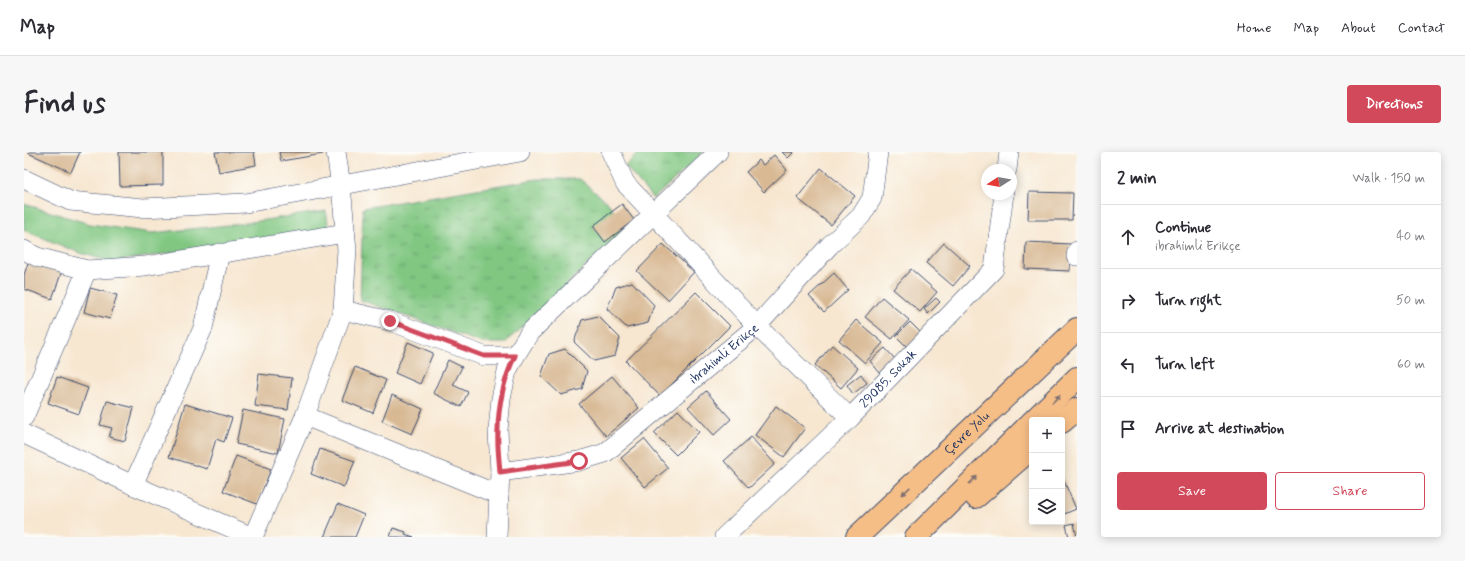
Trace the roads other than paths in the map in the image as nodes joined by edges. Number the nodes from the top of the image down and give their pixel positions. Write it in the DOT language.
graph roads {
  1 [pos="336,152"];
  2 [pos="520,152"];
  3 [pos="611,152"];
  4 [pos="718,152"];
  5 [pos="878,152"];
  6 [pos="1009,152"];
  7 [pos="1008,164"];
  8 [pos="24,179"];
  9 [pos="341,186"];
  10 [pos="1003,200"];
  11 [pos="654,213"];
  12 [pos="345,233"];
  13 [pos="24,250"];
  14 [pos="220,253"];
  15 [pos="87,270"];
  16 [pos="343,310"];
  17 [pos="757,326"];
  18 [pos="1077,329"];
  19 [pos="1077,348"];
  20 [pos="515,356"];
  21 [pos="1077,378"];
  22 [pos="1077,409"];
  23 [pos="24,416"];
  24 [pos="305,416"];
  25 [pos="1037,417"];
  26 [pos="850,418"];
  27 [pos="1065,419"];
  28 [pos="1029,425"];
  29 [pos="24,434"];
  30 [pos="1029,451"];
  31 [pos="500,472"];
  32 [pos="133,485"];
  33 [pos="499,495"];
  34 [pos="252,537"];
  35 [pos="497,537"];
  36 [pos="724,537"];
  37 [pos="857,537"];
  38 [pos="877,537"];
  39 [pos="916,537"];
  40 [pos="932,537"];
  1 -- 9 [label="street"];
  2 -- 9 [label="street"];
  3 -- 11 [label="street"];
  4 -- 11 [label="street"];
  5 -- 17 [label="street, ibrahimli Erikçe"];
  6 -- 7 [label="street"];
  8 -- 9 [label="street"];
  9 -- 12 [label="street"];
  10 -- 26 [label="street, 29085. Sokak"];
  11 -- 17 [label="street"];
  11 -- 20 [label="street"];
  12 -- 14 [label="street"];
  12 -- 16 [label="street"];
  13 -- 15 [label="street"];
  14 -- 15 [label="street"];
  14 -- 32 [label="street"];
  15 -- 23 [label="street"];
  16 -- 20 [label="street"];
  16 -- 24 [label="street"];
  17 -- 26 [label="street"];
  17 -- 31 [label="street, ibrahimli Erikçe"];
  18 -- 37 [label="main road, Çevre Yolu, one-way"];
  19 -- 38 [label="main road"];
  20 -- 31 [label="street"];
  25 -- 21 [label="main road, one-way"];
  22 -- 27 [label="main road"];
  24 -- 33 [label="street"];
  24 -- 34 [label="street"];
  26 -- 36 [label="street, 29085. Sokak"];
  39 -- 28 [label="main road, one-way"];
  29 -- 32 [label="street"];
  30 -- 40 [label="main road"];
  31 -- 33 [label="street"];
  32 -- 34 [label="street"];
  33 -- 35 [label="street"];
}
